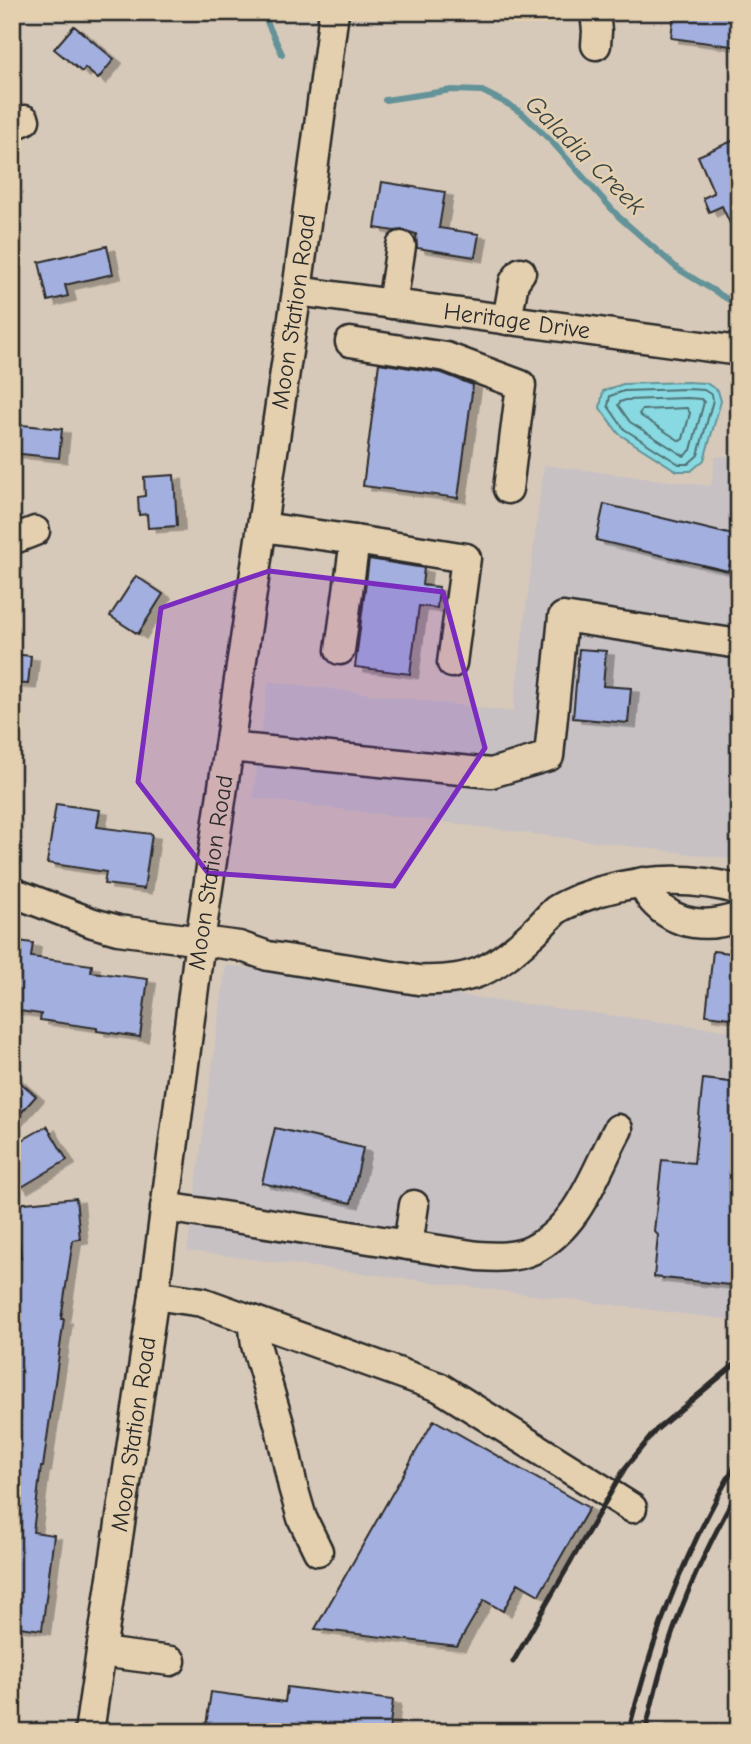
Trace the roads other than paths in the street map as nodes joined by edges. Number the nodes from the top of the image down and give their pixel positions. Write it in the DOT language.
graph roads {
  1 [pos="334,12"];
  2 [pos="595,12"];
  3 [pos="596,45"];
  4 [pos="401,246"];
  5 [pos="521,272"];
  6 [pos="297,291"];
  7 [pos="392,304"];
  8 [pos="450,312"];
  9 [pos="507,320"];
  10 [pos="350,342"];
  11 [pos="739,351"];
  12 [pos="446,357"];
  13 [pos="508,489"];
  14 [pos="262,527"];
  15 [pos="355,540"];
  16 [pos="739,644"];
  17 [pos="340,650"];
  18 [pos="452,663"];
  19 [pos="229,747"];
  20 [pos="643,883"];
  21 [pos="739,890"];
  22 [pos="12,892"];
  23 [pos="739,917"];
  24 [pos="200,941"];
  25 [pos="618,1129"];
  26 [pos="414,1205"];
  27 [pos="165,1208"];
  28 [pos="408,1245"];
  29 [pos="153,1295"];
  30 [pos="253,1320"];
  31 [pos="632,1508"];
  32 [pos="318,1551"];
  33 [pos="101,1651"];
  34 [pos="171,1661"];
  35 [pos="89,1732"];
  1 -- 6 [label="street, Moon Station Road"];
  2 -- 3 [label="street"];
  4 -- 7 [label="street"];
  5 -- 9 [label="street"];
  6 -- 7 [label="street, Heritage Drive"];
  6 -- 14 [label="street, Moon Station Road"];
  7 -- 8 [label="street, Heritage Drive"];
  8 -- 9 [label="street, Heritage Drive"];
  8 -- 12 [label="street"];
  9 -- 11 [label="street, Heritage Drive"];
  10 -- 12 [label="street"];
  12 -- 13 [label="street"];
  14 -- 15 [label="street"];
  14 -- 19 [label="street, Moon Station Road"];
  15 -- 17 [label="street"];
  15 -- 18 [label="street"];
  16 -- 19 [label="street"];
  19 -- 24 [label="street, Moon Station Road"];
  20 -- 21 [label="street"];
  20 -- 23 [label="street"];
  20 -- 24 [label="street"];
  22 -- 24 [label="street"];
  24 -- 27 [label="street, Moon Station Road"];
  25 -- 28 [label="street"];
  26 -- 28 [label="street"];
  27 -- 28 [label="street"];
  27 -- 29 [label="street, Moon Station Road"];
  29 -- 30 [label="street"];
  29 -- 33 [label="street, Moon Station Road"];
  30 -- 31 [label="street"];
  30 -- 32 [label="street"];
  33 -- 34 [label="street"];
  33 -- 35 [label="street, Moon Station Road"];
}
